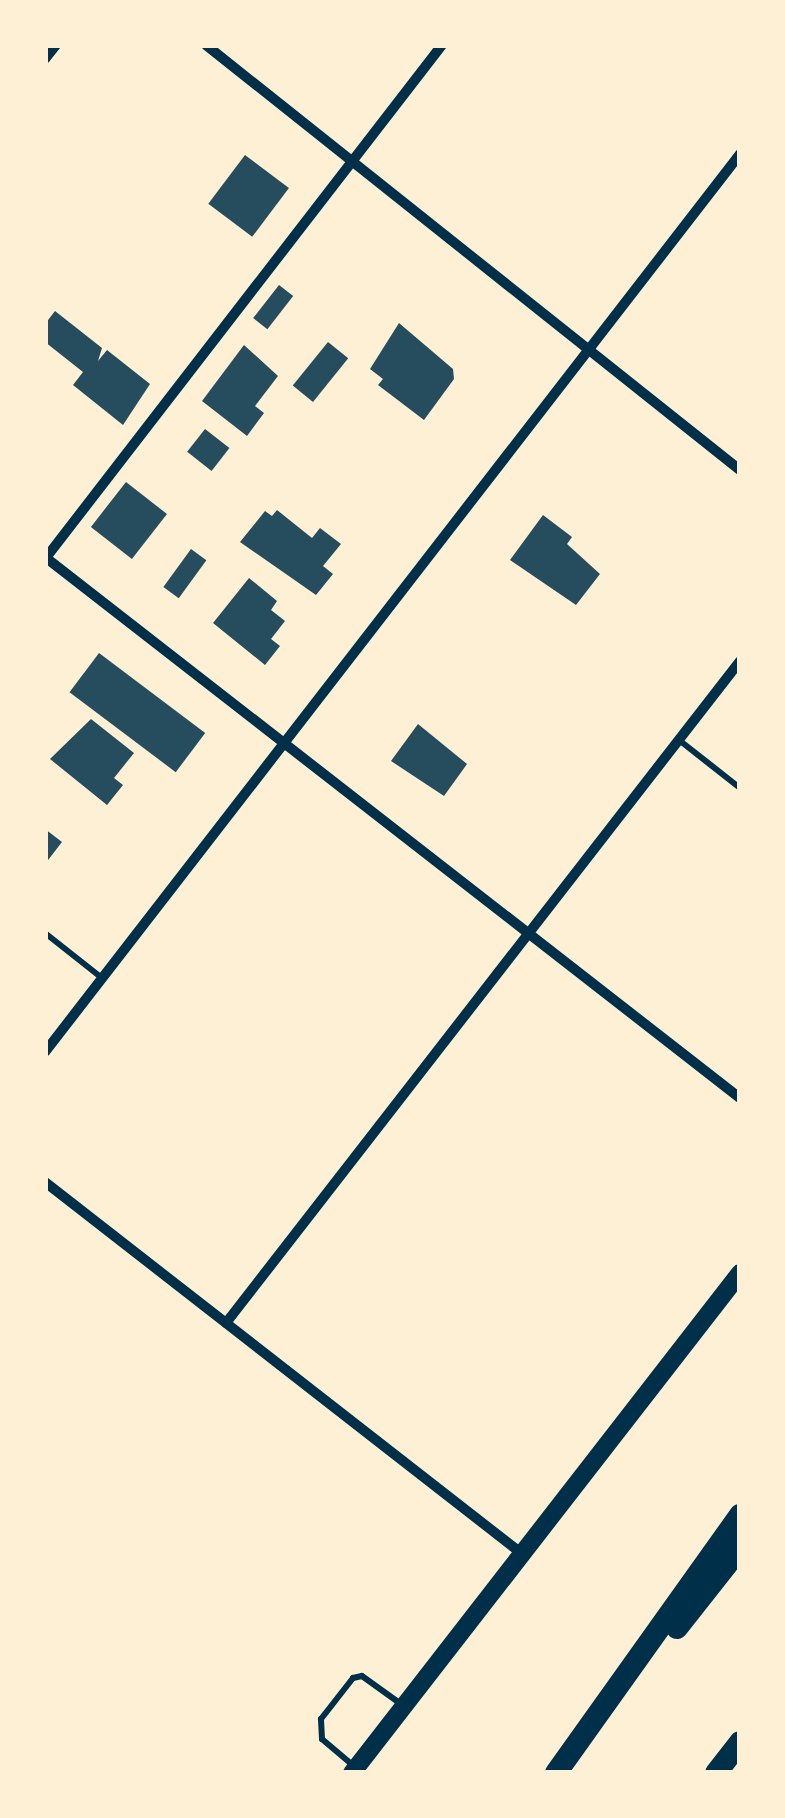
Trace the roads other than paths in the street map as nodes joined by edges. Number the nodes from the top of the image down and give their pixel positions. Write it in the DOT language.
graph roads {
  1 [pos="56,45"];
  2 [pos="206,45"];
  3 [pos="442,45"];
  4 [pos="45,59"];
  5 [pos="740,154"];
  6 [pos="351,162"];
  7 [pos="586,349"];
  8 [pos="740,470"];
  9 [pos="45,558"];
  10 [pos="740,661"];
  11 [pos="679,740"];
  12 [pos="285,744"];
  13 [pos="740,788"];
  14 [pos="45,932"];
  15 [pos="528,935"];
  16 [pos="102,978"];
  17 [pos="45,1052"];
  18 [pos="740,1098"];
  19 [pos="45,1182"];
  20 [pos="740,1273"];
  21 [pos="226,1322"];
  22 [pos="740,1515"];
  23 [pos="740,1548"];
  24 [pos="521,1553"];
  25 [pos="404,1706"];
  26 [pos="740,1742"];
  27 [pos="354,1770"];
  28 [pos="556,1773"];
  29 [pos="563,1773"];
  30 [pos="716,1773"];
  1 -- 4 [label="street"];
  2 -- 6 [label="street"];
  3 -- 6 [label="street"];
  5 -- 7 [label="street"];
  6 -- 7 [label="street"];
  6 -- 9 [label="street"];
  7 -- 8 [label="street"];
  7 -- 12 [label="street"];
  9 -- 12 [label="street"];
  10 -- 11 [label="street"];
  11 -- 13 [label="lane"];
  11 -- 15 [label="street"];
  12 -- 15 [label="street"];
  12 -- 16 [label="street"];
  14 -- 16 [label="lane"];
  15 -- 18 [label="street"];
  15 -- 21 [label="street"];
  16 -- 17 [label="street"];
  19 -- 21 [label="street"];
  20 -- 24 [label="main road"];
  21 -- 24 [label="street"];
  22 -- 28 [label="highway"];
  23 -- 29 [label="highway"];
  24 -- 25 [label="main road"];
  25 -- 27 [label="main road"];
  25 -- 27 [label="lane"];
  26 -- 30 [label="highway"];
}
